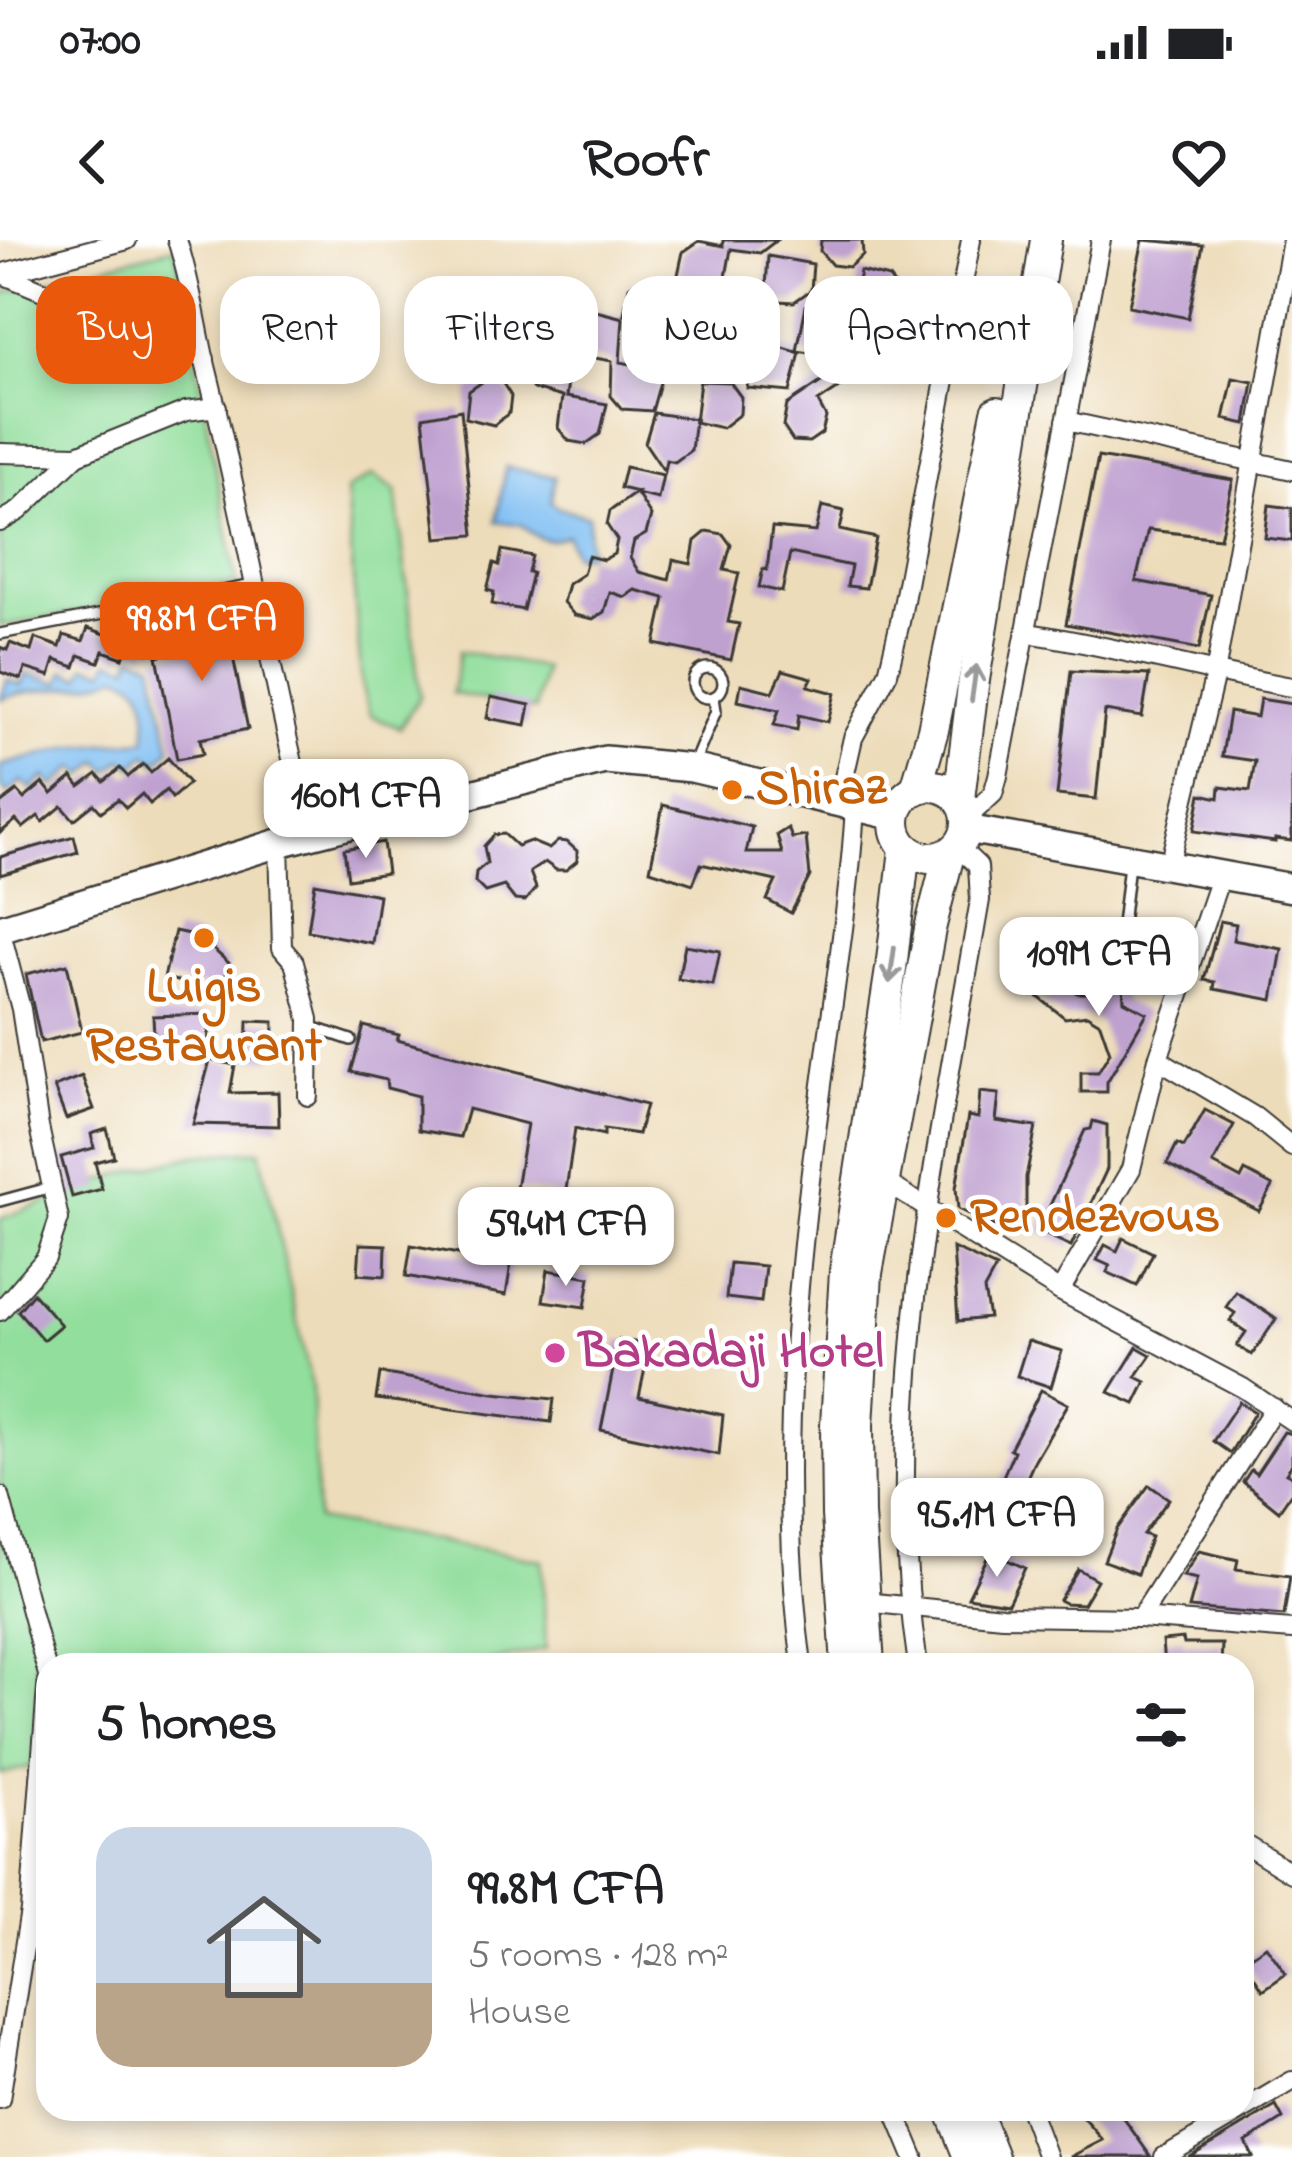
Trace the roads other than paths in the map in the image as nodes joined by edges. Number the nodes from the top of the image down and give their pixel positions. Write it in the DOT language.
graph roads {
  1 [pos="127,240"];
  2 [pos="177,240"];
  3 [pos="970,240"];
  4 [pos="1026,240"];
  5 [pos="1046,240"];
  6 [pos="1101,240"];
  7 [pos="1292,240"];
  8 [pos="1,274"];
  9 [pos="205,359"];
  10 [pos="217,407"];
  11 [pos="1066,421"];
  12 [pos="0,453"];
  13 [pos="77,455"];
  14 [pos="1253,464"];
  15 [pos="1292,470"];
  16 [pos="0,522"];
  17 [pos="253,586"];
  18 [pos="1027,633"];
  19 [pos="0,634"];
  20 [pos="1215,674"];
  21 [pos="1292,687"];
  22 [pos="714,697"];
  23 [pos="692,768"];
  24 [pos="916,789"];
  25 [pos="847,806"];
  26 [pos="895,815"];
  27 [pos="960,829"];
  28 [pos="310,835"];
  29 [pos="279,843"];
  30 [pos="905,849"];
  31 [pos="1129,858"];
  32 [pos="1169,866"];
  33 [pos="1221,875"];
  34 [pos="1292,888"];
  35 [pos="1122,925"];
  36 [pos="0,929"];
  37 [pos="309,1026"];
  38 [pos="351,1040"];
  39 [pos="1158,1059"];
  40 [pos="308,1096"];
  41 [pos="1292,1147"];
  42 [pos="882,1180"];
  43 [pos="52,1187"];
  44 [pos="0,1201"];
  45 [pos="928,1209"];
  46 [pos="1060,1291"];
  47 [pos="0,1310"];
  48 [pos="1274,1408"];
  49 [pos="1292,1421"];
  50 [pos="0,1496"];
  51 [pos="865,1602"];
  52 [pos="909,1606"];
  53 [pos="1139,1618"];
  54 [pos="1292,1630"];
  55 [pos="42,1653"];
  56 [pos="801,1653"];
  57 [pos="847,1653"];
  58 [pos="868,1653"];
  59 [pos="917,1653"];
  60 [pos="36,1832"];
  61 [pos="1254,1849"];
  62 [pos="1292,1873"];
  63 [pos="1292,2081"];
  64 [pos="0,2099"];
  65 [pos="1254,2104"];
  66 [pos="899,2121"];
  67 [pos="955,2121"];
  68 [pos="979,2121"];
  69 [pos="1034,2121"];
  70 [pos="1225,2121"];
  71 [pos="914,2157"];
  72 [pos="969,2157"];
  73 [pos="993,2157"];
  74 [pos="1047,2157"];
  75 [pos="1164,2157"];
  1 -- 8 [label="street"];
  2 -- 9 [label="street"];
  3 -- 25 [label="street"];
  4 -- 24 [label="main road"];
  27 -- 5 [label="main road, one-way"];
  6 -- 11 [label="street"];
  7 -- 14 [label="street"];
  8 -- 9 [label="street"];
  9 -- 10 [label="street"];
  10 -- 13 [label="street"];
  10 -- 17 [label="street"];
  11 -- 14 [label="street"];
  11 -- 18 [label="street"];
  12 -- 13 [label="street"];
  13 -- 16 [label="street"];
  14 -- 15 [label="street"];
  14 -- 20 [label="street"];
  17 -- 19 [label="lane"];
  17 -- 28 [label="street"];
  18 -- 20 [label="street"];
  18 -- 27 [label="street"];
  20 -- 21 [label="street"];
  20 -- 32 [label="street"];
  22 -- 23 [label="lane"];
  23 -- 25 [label="street"];
  23 -- 28 [label="street"];
  24 -- 26 [label="main road"];
  24 -- 27 [label="main road"];
  25 -- 26 [label="street"];
  25 -- 56 [label="street"];
  26 -- 30 [label="main road"];
  27 -- 30 [label="main road"];
  27 -- 31 [label="street"];
  27 -- 42 [label="main road"];
  27 -- 45 [label="street"];
  28 -- 29 [label="street"];
  29 -- 36 [label="street"];
  29 -- 37 [label="street"];
  30 -- 57 [label="main road, one-way"];
  31 -- 32 [label="street"];
  31 -- 35 [label="lane"];
  32 -- 33 [label="street"];
  33 -- 34 [label="street"];
  33 -- 39 [label="street"];
  36 -- 43 [label="street"];
  37 -- 38 [label="lane"];
  37 -- 40 [label="street"];
  39 -- 41 [label="street"];
  39 -- 46 [label="street"];
  42 -- 45 [label="street"];
  42 -- 51 [label="main road"];
  43 -- 44 [label="lane"];
  43 -- 47 [label="street"];
  45 -- 46 [label="street"];
  45 -- 52 [label="street"];
  46 -- 48 [label="street"];
  48 -- 49 [label="street"];
  48 -- 53 [label="street"];
  50 -- 55 [label="street"];
  51 -- 52 [label="street"];
  51 -- 58 [label="main road"];
  52 -- 53 [label="street"];
  52 -- 59 [label="street"];
  53 -- 54 [label="street"];
  60 -- 64 [label="street"];
  61 -- 62 [label="street"];
  63 -- 65 [label="street"];
  66 -- 71 [label="street"];
  67 -- 72 [label="main road"];
  68 -- 73 [label="main road"];
  69 -- 74 [label="street"];
  70 -- 75 [label="street"];
}
